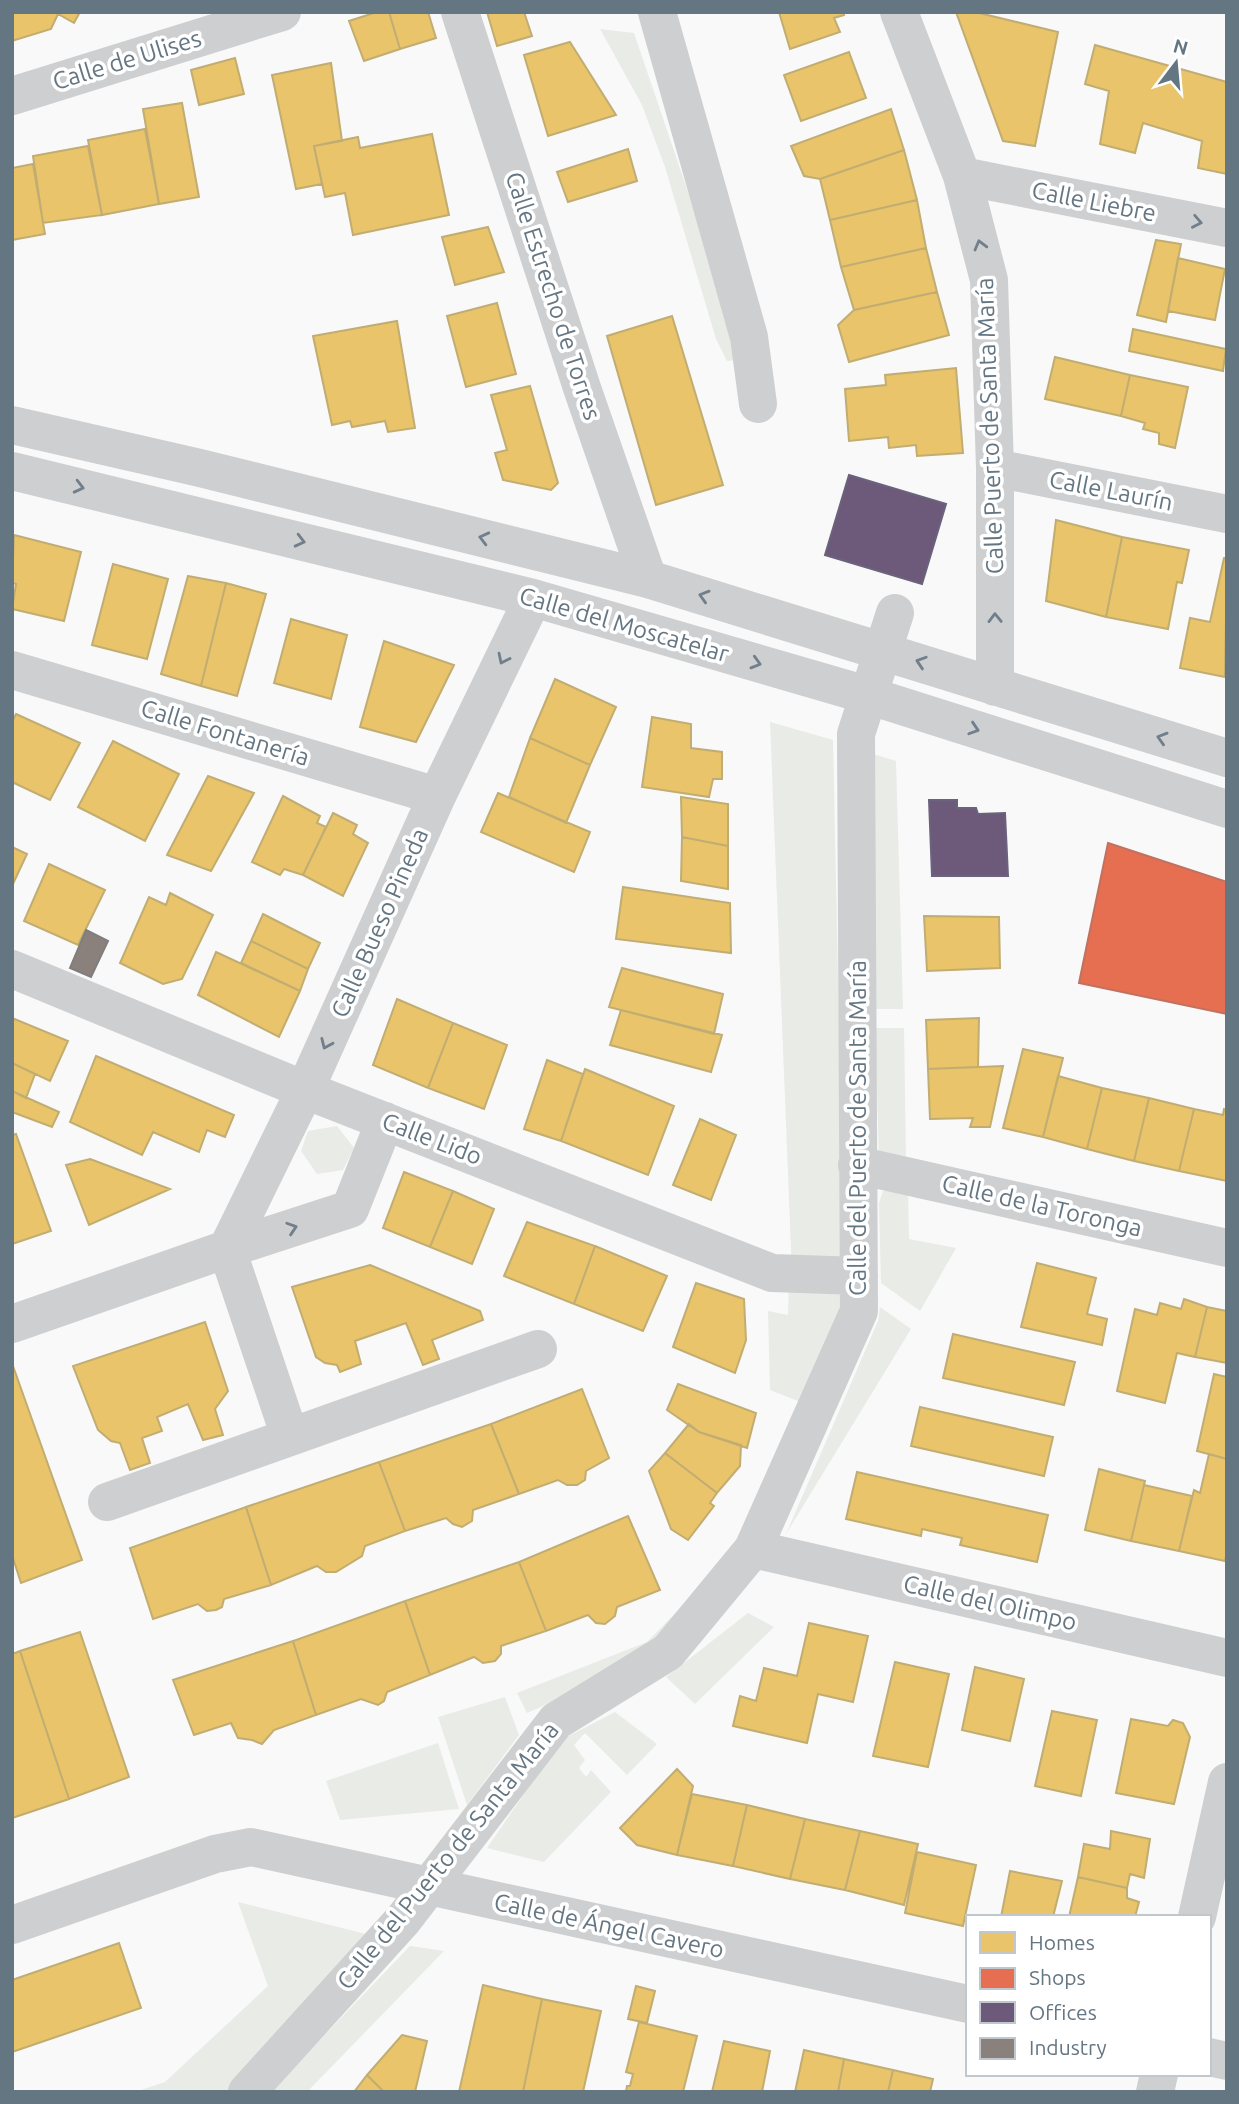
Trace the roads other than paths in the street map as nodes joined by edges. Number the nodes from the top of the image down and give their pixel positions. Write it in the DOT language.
graph roads {
  1 [pos="282,12"];
  2 [pos="460,12"];
  3 [pos="657,12"];
  4 [pos="899,12"];
  5 [pos="12,96"];
  6 [pos="962,176"];
  7 [pos="1227,228"];
  8 [pos="758,404"];
  9 [pos="12,425"];
  10 [pos="995,468"];
  11 [pos="12,471"];
  12 [pos="1227,514"];
  13 [pos="648,579"];
  14 [pos="533,598"];
  15 [pos="895,614"];
  16 [pos="882,650"];
  17 [pos="12,670"];
  18 [pos="995,687"];
  19 [pos="867,695"];
  20 [pos="1227,758"];
  21 [pos="437,796"];
  22 [pos="1227,808"];
  23 [pos="12,969"];
  24 [pos="305,1090"];
  25 [pos="385,1121"];
  26 [pos="857,1165"];
  27 [pos="1227,1248"];
  28 [pos="227,1249"];
  29 [pos="859,1276"];
  30 [pos="12,1324"];
  31 [pos="538,1349"];
  32 [pos="290,1437"];
  33 [pos="107,1502"];
  34 [pos="753,1549"];
  35 [pos="1227,1658"];
  36 [pos="1227,1782"];
  37 [pos="429,1886"];
  38 [pos="1197,1915"];
  39 [pos="12,1925"];
  40 [pos="966,2004"];
  41 [pos="247,2092"];
  1 -- 5 [label="street, Calle de Ulises"];
  2 -- 13 [label="street, Calle Estrecho de Torres"];
  3 -- 8 [label="street"];
  4 -- 6 [label="street, Calle Puerto de Santa María"];
  6 -- 7 [label="street, Calle Liebre, one-way"];
  10 -- 6 [label="street, Calle Puerto de Santa María, one-way"];
  13 -- 9 [label="street, Calle del Moscatelar, one-way"];
  10 -- 12 [label="street, Calle Laurín"];
  18 -- 10 [label="street, Calle Puerto de Santa María, one-way"];
  11 -- 14 [label="street, Calle del Moscatelar, one-way"];
  16 -- 13 [label="street, Calle del Moscatelar, one-way"];
  14 -- 19 [label="street, Calle del Moscatelar, one-way"];
  14 -- 21 [label="street, Calle Bueso Pineda, one-way"];
  15 -- 16 [label="street, Calle del Puerto de Santa María"];
  18 -- 16 [label="street, Calle del Moscatelar, one-way"];
  16 -- 19 [label="street, Calle del Puerto de Santa María"];
  17 -- 21 [label="street, Calle Fontanería"];
  20 -- 18 [label="street, Calle del Moscatelar, one-way"];
  19 -- 22 [label="street, Calle del Moscatelar, one-way"];
  19 -- 26 [label="street, Calle del Puerto de Santa María"];
  21 -- 24 [label="street, Calle Bueso Pineda, one-way"];
  23 -- 24 [label="street, Calle Lido"];
  24 -- 25 [label="street, Calle Lido"];
  24 -- 28 [label="street, Calle Bueso Pineda"];
  28 -- 25 [label="street, one-way"];
  25 -- 29 [label="street, Calle Lido"];
  26 -- 27 [label="street, Calle de la Toronga"];
  26 -- 29 [label="street, Calle del Puerto de Santa María"];
  28 -- 30 [label="street"];
  28 -- 32 [label="street"];
  29 -- 34 [label="street, Calle del Puerto de Santa María"];
  31 -- 32 [label="street"];
  32 -- 33 [label="street"];
  34 -- 35 [label="street, Calle del Olimpo"];
  34 -- 37 [label="street, Calle del Puerto de Santa María"];
  36 -- 38 [label="street"];
  37 -- 39 [label="street, Calle de Ángel Cavero"];
  37 -- 40 [label="street, Calle de Ángel Cavero"];
  37 -- 41 [label="street, Calle del Puerto de Santa María"];
}
